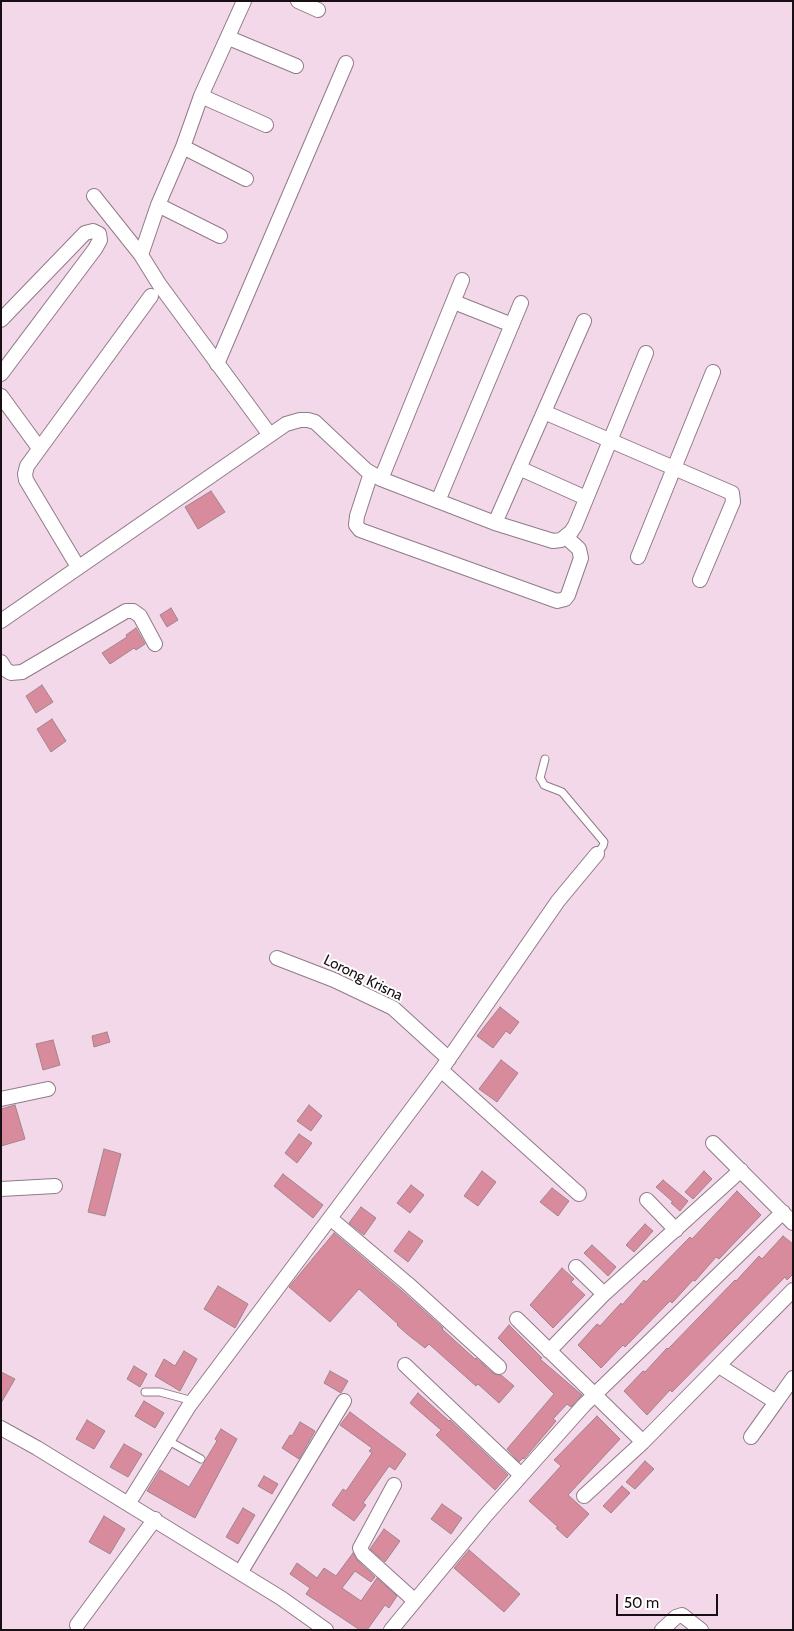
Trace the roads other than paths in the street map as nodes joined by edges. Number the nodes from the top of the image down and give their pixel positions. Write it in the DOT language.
graph roads {
  1 [pos="244,1"];
  2 [pos="298,1"];
  3 [pos="318,10"];
  4 [pos="229,38"];
  5 [pos="346,63"];
  6 [pos="296,66"];
  7 [pos="201,96"];
  8 [pos="266,124"];
  9 [pos="183,147"];
  10 [pos="246,179"];
  11 [pos="94,196"];
  12 [pos="158,204"];
  13 [pos="220,236"];
  14 [pos="141,255"];
  15 [pos="462,280"];
  16 [pos="150,296"];
  17 [pos="454,302"];
  18 [pos="521,303"];
  19 [pos="1,320"];
  20 [pos="584,322"];
  21 [pos="512,325"];
  22 [pos="646,353"];
  23 [pos="217,364"];
  24 [pos="714,372"];
  25 [pos="1,374"];
  26 [pos="1,396"];
  27 [pos="544,412"];
  28 [pos="270,436"];
  29 [pos="610,440"];
  30 [pos="39,448"];
  31 [pos="519,468"];
  32 [pos="674,468"];
  33 [pos="376,476"];
  34 [pos="586,498"];
  35 [pos="438,501"];
  36 [pos="495,523"];
  37 [pos="566,537"];
  38 [pos="638,557"];
  39 [pos="78,567"];
  40 [pos="700,580"];
  41 [pos="1,620"];
  42 [pos="155,644"];
  43 [pos="1,662"];
  44 [pos="545,759"];
  45 [pos="597,854"];
  46 [pos="277,958"];
  47 [pos="445,1065"];
  48 [pos="48,1089"];
  49 [pos="1,1099"];
  50 [pos="713,1143"];
  51 [pos="741,1170"];
  52 [pos="55,1186"];
  53 [pos="1,1189"];
  54 [pos="579,1194"];
  55 [pos="647,1200"];
  56 [pos="783,1212"];
  57 [pos="330,1218"];
  58 [pos="793,1222"];
  59 [pos="676,1230"];
  60 [pos="576,1267"];
  61 [pos="793,1290"];
  62 [pos="604,1294"];
  63 [pos="517,1319"];
  64 [pos="549,1351"];
  65 [pos="405,1365"];
  66 [pos="718,1366"];
  67 [pos="499,1367"];
  68 [pos="793,1378"];
  69 [pos="145,1392"];
  70 [pos="594,1396"];
  71 [pos="193,1401"];
  72 [pos="344,1401"];
  73 [pos="776,1402"];
  74 [pos="1,1429"];
  75 [pos="751,1437"];
  76 [pos="167,1440"];
  77 [pos="644,1442"];
  78 [pos="200,1459"];
  79 [pos="520,1475"];
  80 [pos="394,1485"];
  81 [pos="584,1496"];
  82 [pos="128,1504"];
  83 [pos="155,1519"];
  84 [pos="240,1573"];
  85 [pos="415,1601"];
  86 [pos="77,1625"];
  87 [pos="326,1630"];
  88 [pos="391,1630"];
  89 [pos="662,1630"];
  90 [pos="701,1630"];
  1 -- 4 [label="street"];
  2 -- 3 [label="street"];
  4 -- 6 [label="street"];
  4 -- 7 [label="street"];
  5 -- 23 [label="street"];
  7 -- 8 [label="street"];
  7 -- 9 [label="street"];
  9 -- 10 [label="street"];
  9 -- 12 [label="street"];
  11 -- 14 [label="street"];
  12 -- 13 [label="street"];
  12 -- 14 [label="street"];
  14 -- 23 [label="street"];
  15 -- 17 [label="street"];
  16 -- 30 [label="street"];
  17 -- 21 [label="street"];
  17 -- 33 [label="street"];
  18 -- 21 [label="street"];
  19 -- 25 [label="street"];
  20 -- 27 [label="street"];
  21 -- 35 [label="street"];
  22 -- 29 [label="street"];
  23 -- 28 [label="street"];
  24 -- 32 [label="street"];
  26 -- 30 [label="street"];
  27 -- 29 [label="street"];
  27 -- 31 [label="street"];
  28 -- 33 [label="street"];
  28 -- 39 [label="street"];
  29 -- 32 [label="street"];
  29 -- 34 [label="street"];
  30 -- 39 [label="street"];
  31 -- 34 [label="street"];
  31 -- 36 [label="street"];
  32 -- 38 [label="street"];
  32 -- 40 [label="street"];
  33 -- 35 [label="street"];
  33 -- 37 [label="street"];
  34 -- 37 [label="street"];
  35 -- 36 [label="street"];
  36 -- 37 [label="street"];
  39 -- 41 [label="street"];
  42 -- 43 [label="street"];
  44 -- 45 [label="lane"];
  45 -- 47 [label="street"];
  46 -- 47 [label="street, Lorong Krisna"];
  47 -- 54 [label="street, Lorong Krisna"];
  47 -- 57 [label="street"];
  48 -- 49 [label="street"];
  50 -- 51 [label="street"];
  51 -- 56 [label="street"];
  51 -- 59 [label="street"];
  52 -- 53 [label="street"];
  55 -- 59 [label="street"];
  56 -- 58 [label="street"];
  56 -- 70 [label="street"];
  57 -- 67 [label="street"];
  57 -- 71 [label="street"];
  59 -- 62 [label="street"];
  60 -- 62 [label="street"];
  61 -- 66 [label="street"];
  62 -- 64 [label="street"];
  63 -- 64 [label="street"];
  64 -- 70 [label="street"];
  65 -- 79 [label="street"];
  66 -- 73 [label="street"];
  66 -- 77 [label="street"];
  68 -- 73 [label="street"];
  69 -- 71 [label="lane"];
  70 -- 77 [label="street"];
  70 -- 79 [label="street"];
  71 -- 76 [label="street"];
  72 -- 84 [label="street"];
  73 -- 75 [label="street"];
  74 -- 82 [label="street"];
  76 -- 78 [label="lane"];
  76 -- 82 [label="street"];
  77 -- 81 [label="street"];
  79 -- 85 [label="street"];
  80 -- 85 [label="street"];
  82 -- 83 [label="street"];
  83 -- 84 [label="street"];
  83 -- 86 [label="street"];
  84 -- 87 [label="street"];
  85 -- 88 [label="street"];
  89 -- 90 [label="street"];
}
